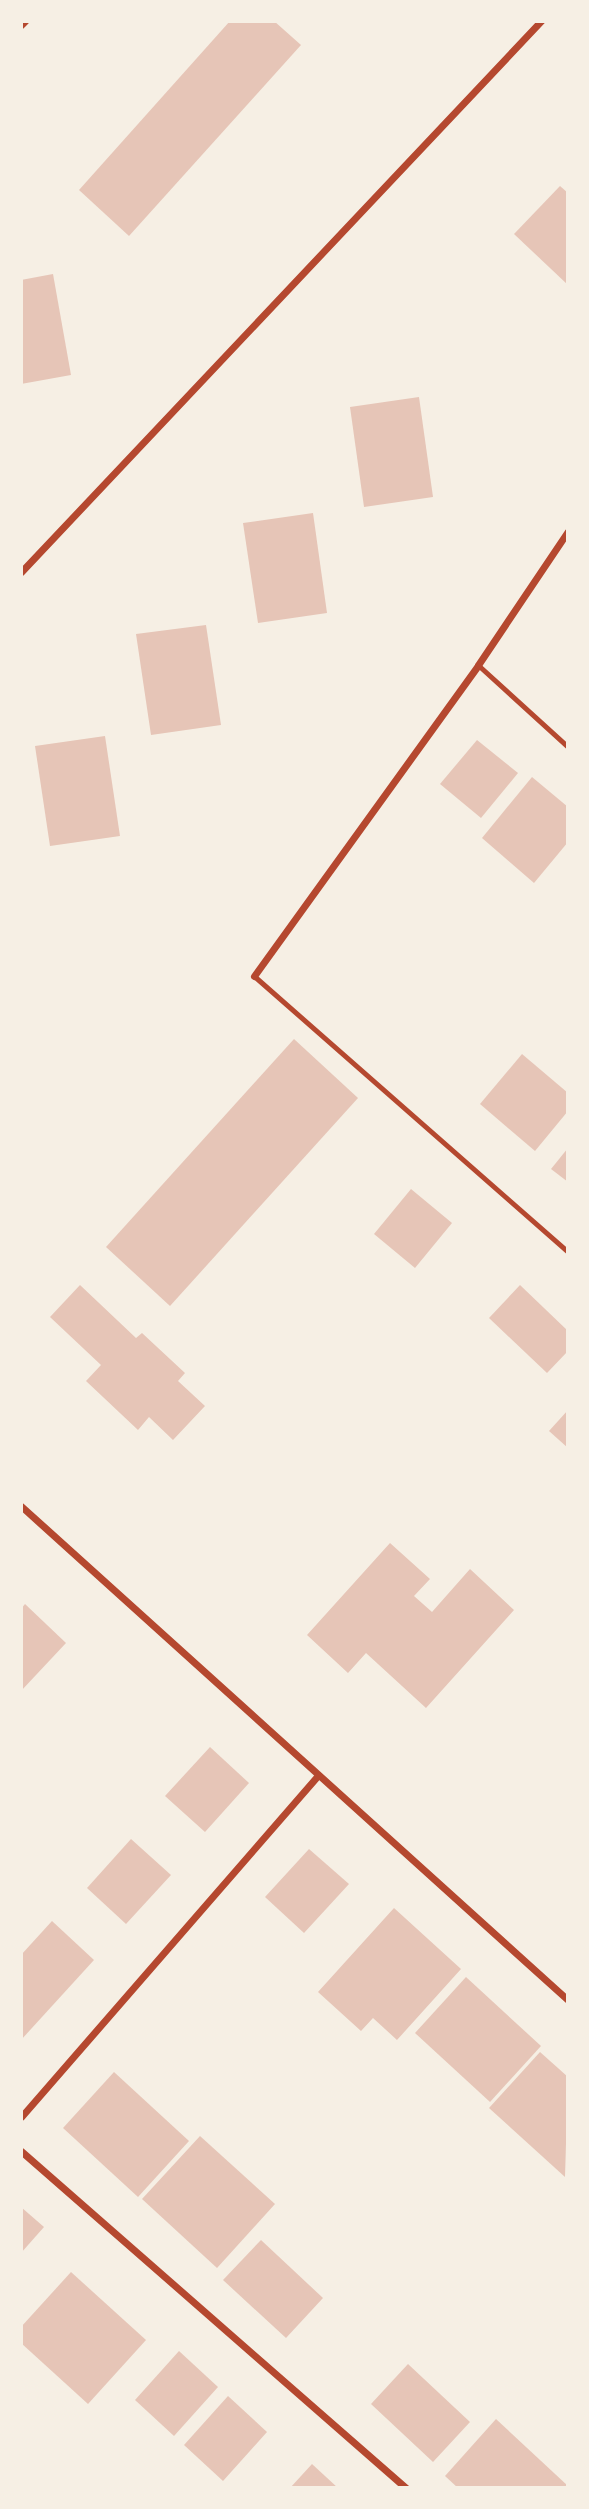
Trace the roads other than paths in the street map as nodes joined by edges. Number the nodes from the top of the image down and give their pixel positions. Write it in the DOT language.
graph roads {
  1 [pos="25,21"];
  2 [pos="541,21"];
  3 [pos="21,25"];
  4 [pos="568,531"];
  5 [pos="21,572"];
  6 [pos="478,665"];
  7 [pos="568,747"];
  8 [pos="254,976"];
  9 [pos="568,1252"];
  10 [pos="21,1506"];
  11 [pos="318,1774"];
  12 [pos="568,2000"];
  13 [pos="21,2117"];
  14 [pos="21,2151"];
  15 [pos="406,2488"];
  1 -- 3 [label="street"];
  2 -- 5 [label="street"];
  4 -- 6 [label="street"];
  6 -- 7 [label="lane"];
  6 -- 8 [label="street"];
  8 -- 9 [label="lane"];
  10 -- 11 [label="street"];
  11 -- 12 [label="street"];
  11 -- 13 [label="street"];
  14 -- 15 [label="street"];
}
